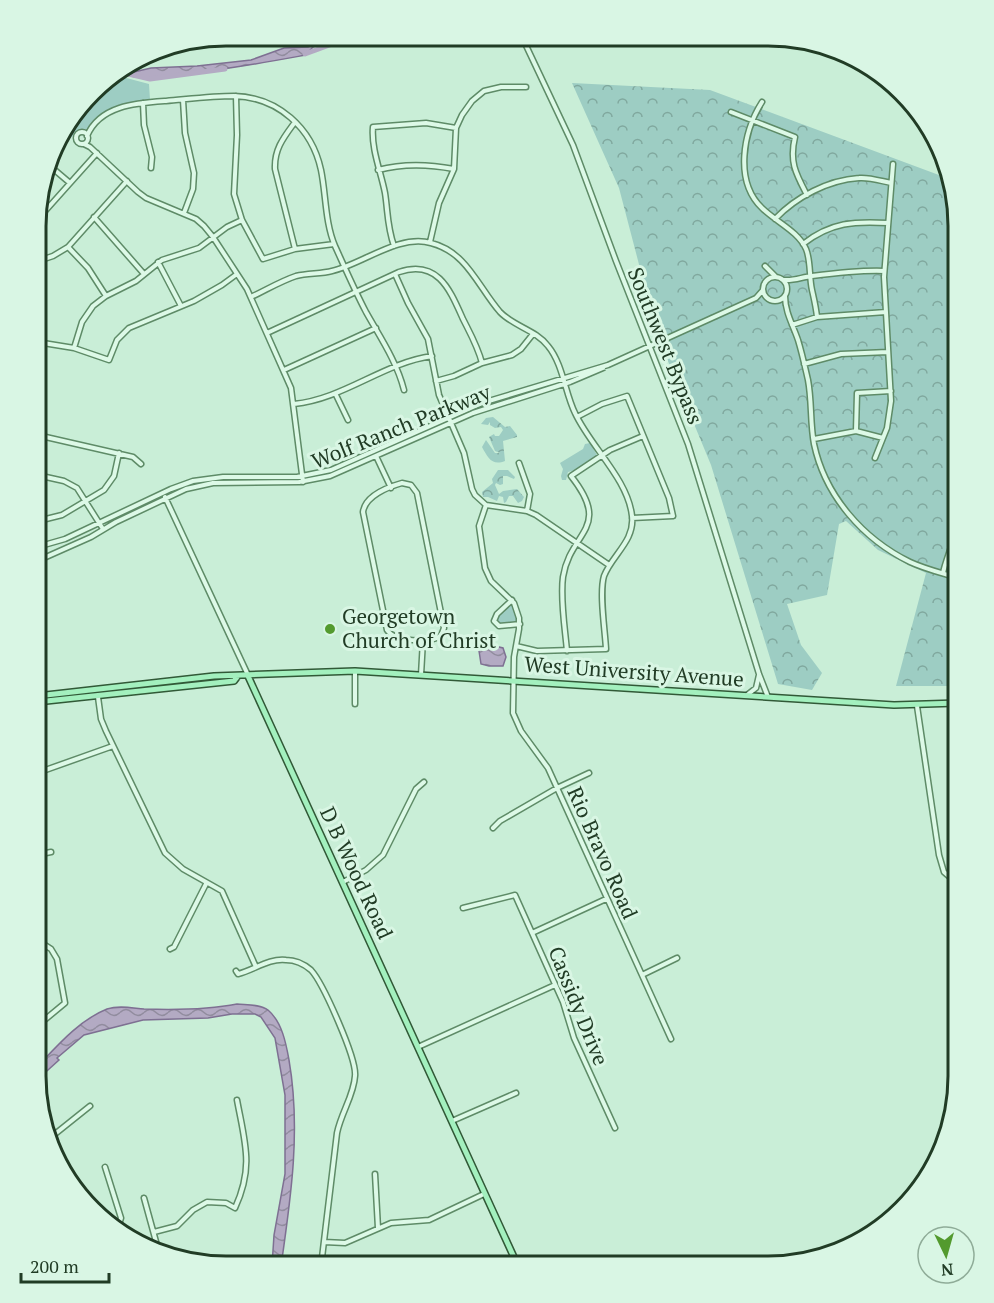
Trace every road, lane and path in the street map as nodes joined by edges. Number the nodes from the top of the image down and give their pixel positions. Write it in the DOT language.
graph roads {
  1 [pos="526,46"];
  2 [pos="526,87"];
  3 [pos="236,96"];
  4 [pos="183,100"];
  5 [pos="762,102"];
  6 [pos="143,103"];
  7 [pos="731,112"];
  8 [pos="752,119"];
  9 [pos="295,122"];
  10 [pos="456,128"];
  11 [pos="97,153"];
  12 [pos="893,164"];
  13 [pos="151,168"];
  14 [pos="454,169"];
  15 [pos="378,170"];
  16 [pos="56,171"];
  17 [pos="127,181"];
  18 [pos="70,183"];
  19 [pos="891,183"];
  20 [pos="807,195"];
  21 [pos="48,208"];
  22 [pos="184,213"];
  23 [pos="94,217"];
  24 [pos="775,219"];
  25 [pos="242,220"];
  26 [pos="888,223"];
  27 [pos="213,237"];
  28 [pos="430,242"];
  29 [pos="334,244"];
  30 [pos="803,244"];
  31 [pos="393,246"];
  32 [pos="68,247"];
  33 [pos="295,249"];
  34 [pos="46,258"];
  35 [pos="158,261"];
  36 [pos="346,266"];
  37 [pos="884,271"];
  38 [pos="144,274"];
  39 [pos="237,274"];
  40 [pos="395,274"];
  41 [pos="775,276"];
  42 [pos="810,276"];
  43 [pos="767,280"];
  44 [pos="784,280"];
  45 [pos="795,280"];
  46 [pos="788,289"];
  47 [pos="763,290"];
  48 [pos="357,291"];
  49 [pos="106,296"];
  50 [pos="785,296"];
  51 [pos="251,297"];
  52 [pos="756,298"];
  53 [pos="768,298"];
  54 [pos="777,301"];
  55 [pos="181,306"];
  56 [pos="786,311"];
  57 [pos="886,312"];
  58 [pos="817,317"];
  59 [pos="792,326"];
  60 [pos="376,328"];
  61 [pos="267,333"];
  62 [pos="533,334"];
  63 [pos="46,343"];
  64 [pos="650,347"];
  65 [pos="74,348"];
  66 [pos="888,352"];
  67 [pos="432,356"];
  68 [pos="482,363"];
  69 [pos="804,364"];
  70 [pos="394,366"];
  71 [pos="284,370"];
  72 [pos="436,381"];
  73 [pos="563,381"];
  74 [pos="404,390"];
  75 [pos="891,391"];
  76 [pos="336,395"];
  77 [pos="294,404"];
  78 [pos="577,417"];
  79 [pos="348,420"];
  80 [pos="449,420"];
  81 [pos="856,431"];
  82 [pos="643,436"];
  83 [pos="46,437"];
  84 [pos="883,438"];
  85 [pos="814,439"];
  86 [pos="119,453"];
  87 [pos="375,454"];
  88 [pos="602,456"];
  89 [pos="875,458"];
  90 [pos="519,463"];
  91 [pos="141,464"];
  92 [pos="303,476"];
  93 [pos="46,477"];
  94 [pos="303,482"];
  95 [pos="391,488"];
  96 [pos="164,496"];
  97 [pos="86,500"];
  98 [pos="486,505"];
  99 [pos="527,511"];
  100 [pos="46,517"];
  101 [pos="632,518"];
  102 [pos="100,523"];
  103 [pos="103,529"];
  104 [pos="578,543"];
  105 [pos="46,544"];
  106 [pos="46,557"];
  107 [pos="948,559"];
  108 [pos="609,565"];
  109 [pos="943,573"];
  110 [pos="948,575"];
  111 [pos="512,600"];
  112 [pos="520,624"];
  113 [pos="423,640"];
  114 [pos="516,646"];
  115 [pos="567,651"];
  116 [pos="355,671"];
  117 [pos="759,674"];
  118 [pos="421,675"];
  119 [pos="248,676"];
  120 [pos="237,677"];
  121 [pos="513,681"];
  122 [pos="120,686"];
  123 [pos="76,691"];
  124 [pos="46,695"];
  125 [pos="744,696"];
  126 [pos="98,697"];
  127 [pos="768,697"];
  128 [pos="55,700"];
  129 [pos="46,701"];
  130 [pos="355,704"];
  131 [pos="947,704"];
  132 [pos="917,706"];
  133 [pos="113,746"];
  134 [pos="46,770"];
  135 [pos="589,773"];
  136 [pos="424,782"];
  137 [pos="557,788"];
  138 [pos="493,828"];
  139 [pos="51,852"];
  140 [pos="46,853"];
  141 [pos="947,875"];
  142 [pos="342,883"];
  143 [pos="206,884"];
  144 [pos="606,899"];
  145 [pos="463,908"];
  146 [pos="532,933"];
  147 [pos="46,947"];
  148 [pos="170,949"];
  149 [pos="677,958"];
  150 [pos="256,967"];
  151 [pos="236,971"];
  152 [pos="642,975"];
  153 [pos="555,985"];
  154 [pos="46,1019"];
  155 [pos="671,1039"];
  156 [pos="418,1048"];
  157 [pos="516,1093"];
  158 [pos="237,1100"];
  159 [pos="90,1106"];
  160 [pos="451,1122"];
  161 [pos="615,1128"];
  162 [pos="56,1133"];
  163 [pos="105,1167"];
  164 [pos="375,1173"];
  165 [pos="484,1194"];
  166 [pos="144,1198"];
  167 [pos="120,1221"];
  168 [pos="378,1228"];
  169 [pos="154,1232"];
  170 [pos="156,1242"];
  171 [pos="324,1242"];
  172 [pos="322,1256"];
  173 [pos="513,1256"];
  1 -- 64 [label="street, Southwest Bypass"];
  2 -- 10 [label="street"];
  3 -- 4 [label="street"];
  3 -- 9 [label="street"];
  3 -- 25 [label="street"];
  4 -- 6 [label="street"];
  4 -- 22 [label="street"];
  5 -- 8 [label="street"];
  6 -- 11 [label="street"];
  6 -- 13 [label="street"];
  7 -- 8 [label="street"];
  8 -- 20 [label="street"];
  8 -- 24 [label="street"];
  9 -- 29 [label="street"];
  9 -- 33 [label="street"];
  10 -- 14 [label="street"];
  10 -- 15 [label="street"];
  11 -- 17 [label="street"];
  11 -- 18 [label="street"];
  12 -- 19 [label="street"];
  14 -- 15 [label="street"];
  14 -- 28 [label="street"];
  15 -- 31 [label="street"];
  16 -- 18 [label="street"];
  17 -- 22 [label="street"];
  17 -- 23 [label="street"];
  18 -- 21 [label="street"];
  19 -- 20 [label="street"];
  19 -- 26 [label="street"];
  20 -- 24 [label="street"];
  22 -- 27 [label="street"];
  23 -- 32 [label="street"];
  23 -- 38 [label="street"];
  24 -- 30 [label="street"];
  25 -- 27 [label="street"];
  25 -- 33 [label="street"];
  26 -- 30 [label="street"];
  26 -- 37 [label="street"];
  27 -- 35 [label="street"];
  27 -- 39 [label="street"];
  28 -- 31 [label="street"];
  28 -- 62 [label="street"];
  29 -- 33 [label="street"];
  29 -- 36 [label="street"];
  30 -- 42 [label="street"];
  31 -- 36 [label="street"];
  32 -- 34 [label="street"];
  32 -- 49 [label="street"];
  35 -- 38 [label="street"];
  35 -- 55 [label="street"];
  36 -- 48 [label="street"];
  36 -- 51 [label="street"];
  37 -- 42 [label="street"];
  37 -- 57 [label="street"];
  38 -- 49 [label="street"];
  39 -- 51 [label="street"];
  39 -- 55 [label="street"];
  40 -- 48 [label="street"];
  40 -- 67 [label="street"];
  40 -- 68 [label="street"];
  41 -- 43 [label="street"];
  41 -- 43 [label="street"];
  41 -- 44 [label="street"];
  42 -- 45 [label="street"];
  42 -- 58 [label="street"];
  43 -- 47 [label="street"];
  44 -- 45 [label="street"];
  44 -- 46 [label="street"];
  45 -- 46 [label="street"];
  46 -- 50 [label="street"];
  47 -- 52 [label="street, Wolf Ranch Parkway"];
  47 -- 53 [label="street"];
  48 -- 60 [label="street"];
  48 -- 61 [label="street"];
  49 -- 65 [label="street"];
  50 -- 54 [label="street"];
  50 -- 56 [label="street"];
  51 -- 61 [label="street"];
  52 -- 53 [label="street, Wolf Ranch Parkway"];
  52 -- 64 [label="street, Wolf Ranch Parkway"];
  53 -- 54 [label="street"];
  54 -- 56 [label="street"];
  55 -- 65 [label="street"];
  56 -- 59 [label="street"];
  57 -- 58 [label="street"];
  57 -- 66 [label="street"];
  58 -- 59 [label="street"];
  59 -- 69 [label="street"];
  60 -- 70 [label="street"];
  60 -- 71 [label="street"];
  61 -- 71 [label="street"];
  62 -- 68 [label="street"];
  62 -- 73 [label="street"];
  63 -- 65 [label="street"];
  64 -- 73 [label="street, Wolf Ranch Parkway"];
  64 -- 117 [label="street, Southwest Bypass"];
  66 -- 69 [label="street"];
  66 -- 75 [label="street"];
  67 -- 70 [label="street"];
  67 -- 72 [label="street"];
  68 -- 72 [label="street"];
  69 -- 85 [label="street"];
  70 -- 74 [label="street"];
  70 -- 76 [label="street"];
  71 -- 77 [label="street"];
  72 -- 80 [label="street"];
  73 -- 78 [label="street"];
  73 -- 80 [label="street, Wolf Ranch Parkway"];
  75 -- 81 [label="street"];
  75 -- 84 [label="street"];
  76 -- 77 [label="street"];
  76 -- 79 [label="street"];
  77 -- 92 [label="street"];
  78 -- 82 [label="street"];
  78 -- 88 [label="street"];
  80 -- 87 [label="street, Wolf Ranch Parkway"];
  80 -- 98 [label="street"];
  81 -- 84 [label="street"];
  81 -- 85 [label="street"];
  82 -- 88 [label="street"];
  82 -- 101 [label="street"];
  83 -- 86 [label="street"];
  84 -- 89 [label="street"];
  85 -- 109 [label="street"];
  86 -- 91 [label="street"];
  86 -- 97 [label="street"];
  87 -- 92 [label="street, Wolf Ranch Parkway"];
  87 -- 94 [label="street, Wolf Ranch Parkway"];
  87 -- 95 [label="street"];
  88 -- 101 [label="street"];
  88 -- 104 [label="street"];
  90 -- 99 [label="street"];
  92 -- 94 [label="street"];
  92 -- 96 [label="street, Wolf Ranch Parkway"];
  93 -- 97 [label="street"];
  94 -- 96 [label="street, Wolf Ranch Parkway"];
  95 -- 113 [label="street"];
  95 -- 113 [label="street"];
  96 -- 102 [label="street, Wolf Ranch Parkway"];
  96 -- 103 [label="street, Wolf Ranch Parkway"];
  96 -- 119 [label="street, D B Wood Road"];
  97 -- 100 [label="street"];
  97 -- 102 [label="street"];
  98 -- 99 [label="street"];
  98 -- 111 [label="street"];
  99 -- 104 [label="street"];
  101 -- 108 [label="street"];
  102 -- 103 [label="street"];
  102 -- 105 [label="street, Wolf Ranch Parkway"];
  103 -- 106 [label="street, Wolf Ranch Parkway"];
  104 -- 108 [label="street"];
  104 -- 115 [label="street"];
  107 -- 109 [label="street"];
  108 -- 115 [label="street"];
  109 -- 110 [label="street"];
  111 -- 112 [label="street"];
  111 -- 112 [label="street"];
  112 -- 114 [label="street, Rio Bravo Road"];
  113 -- 118 [label="street"];
  114 -- 115 [label="street"];
  114 -- 121 [label="street, Rio Bravo Road"];
  116 -- 118 [label="main road, West University Avenue"];
  116 -- 119 [label="main road, West University Avenue"];
  116 -- 130 [label="street"];
  117 -- 125 [label="street"];
  117 -- 127 [label="street, Southwest Bypass"];
  118 -- 121 [label="main road, West University Avenue"];
  119 -- 120 [label="main road, West University Avenue"];
  119 -- 142 [label="main road, D B Wood Road"];
  120 -- 122 [label="main road, West University Avenue"];
  120 -- 126 [label="main road, West University Avenue"];
  121 -- 125 [label="main road, West University Avenue"];
  121 -- 137 [label="street, Rio Bravo Road"];
  122 -- 123 [label="main road, West University Avenue"];
  122 -- 126 [label="main road"];
  123 -- 124 [label="main road, West University Avenue"];
  123 -- 128 [label="main road"];
  125 -- 127 [label="main road, West University Avenue"];
  126 -- 128 [label="main road, West University Avenue"];
  126 -- 133 [label="street"];
  127 -- 132 [label="main road, West University Avenue"];
  128 -- 129 [label="main road, West University Avenue"];
  131 -- 132 [label="main road, West University Avenue"];
  132 -- 141 [label="street"];
  133 -- 134 [label="street"];
  133 -- 143 [label="street"];
  135 -- 137 [label="street"];
  136 -- 142 [label="street"];
  137 -- 138 [label="street"];
  137 -- 144 [label="street, Rio Bravo Road"];
  139 -- 140 [label="street"];
  142 -- 156 [label="main road, D B Wood Road"];
  143 -- 148 [label="street"];
  143 -- 150 [label="street"];
  144 -- 146 [label="street"];
  144 -- 152 [label="street, Rio Bravo Road"];
  145 -- 146 [label="street, Cassidy Drive"];
  146 -- 153 [label="street, Cassidy Drive"];
  147 -- 154 [label="street"];
  149 -- 152 [label="street"];
  150 -- 151 [label="street"];
  150 -- 171 [label="street"];
  152 -- 155 [label="street, Rio Bravo Road"];
  153 -- 156 [label="street"];
  153 -- 161 [label="street, Cassidy Drive"];
  156 -- 160 [label="main road, D B Wood Road"];
  157 -- 160 [label="street"];
  158 -- 169 [label="street"];
  159 -- 162 [label="street"];
  160 -- 165 [label="main road, D B Wood Road"];
  163 -- 167 [label="street"];
  164 -- 168 [label="street"];
  165 -- 168 [label="street"];
  165 -- 173 [label="main road, D B Wood Road"];
  166 -- 169 [label="street"];
  168 -- 171 [label="street"];
  169 -- 170 [label="street"];
  171 -- 172 [label="street"];
}
